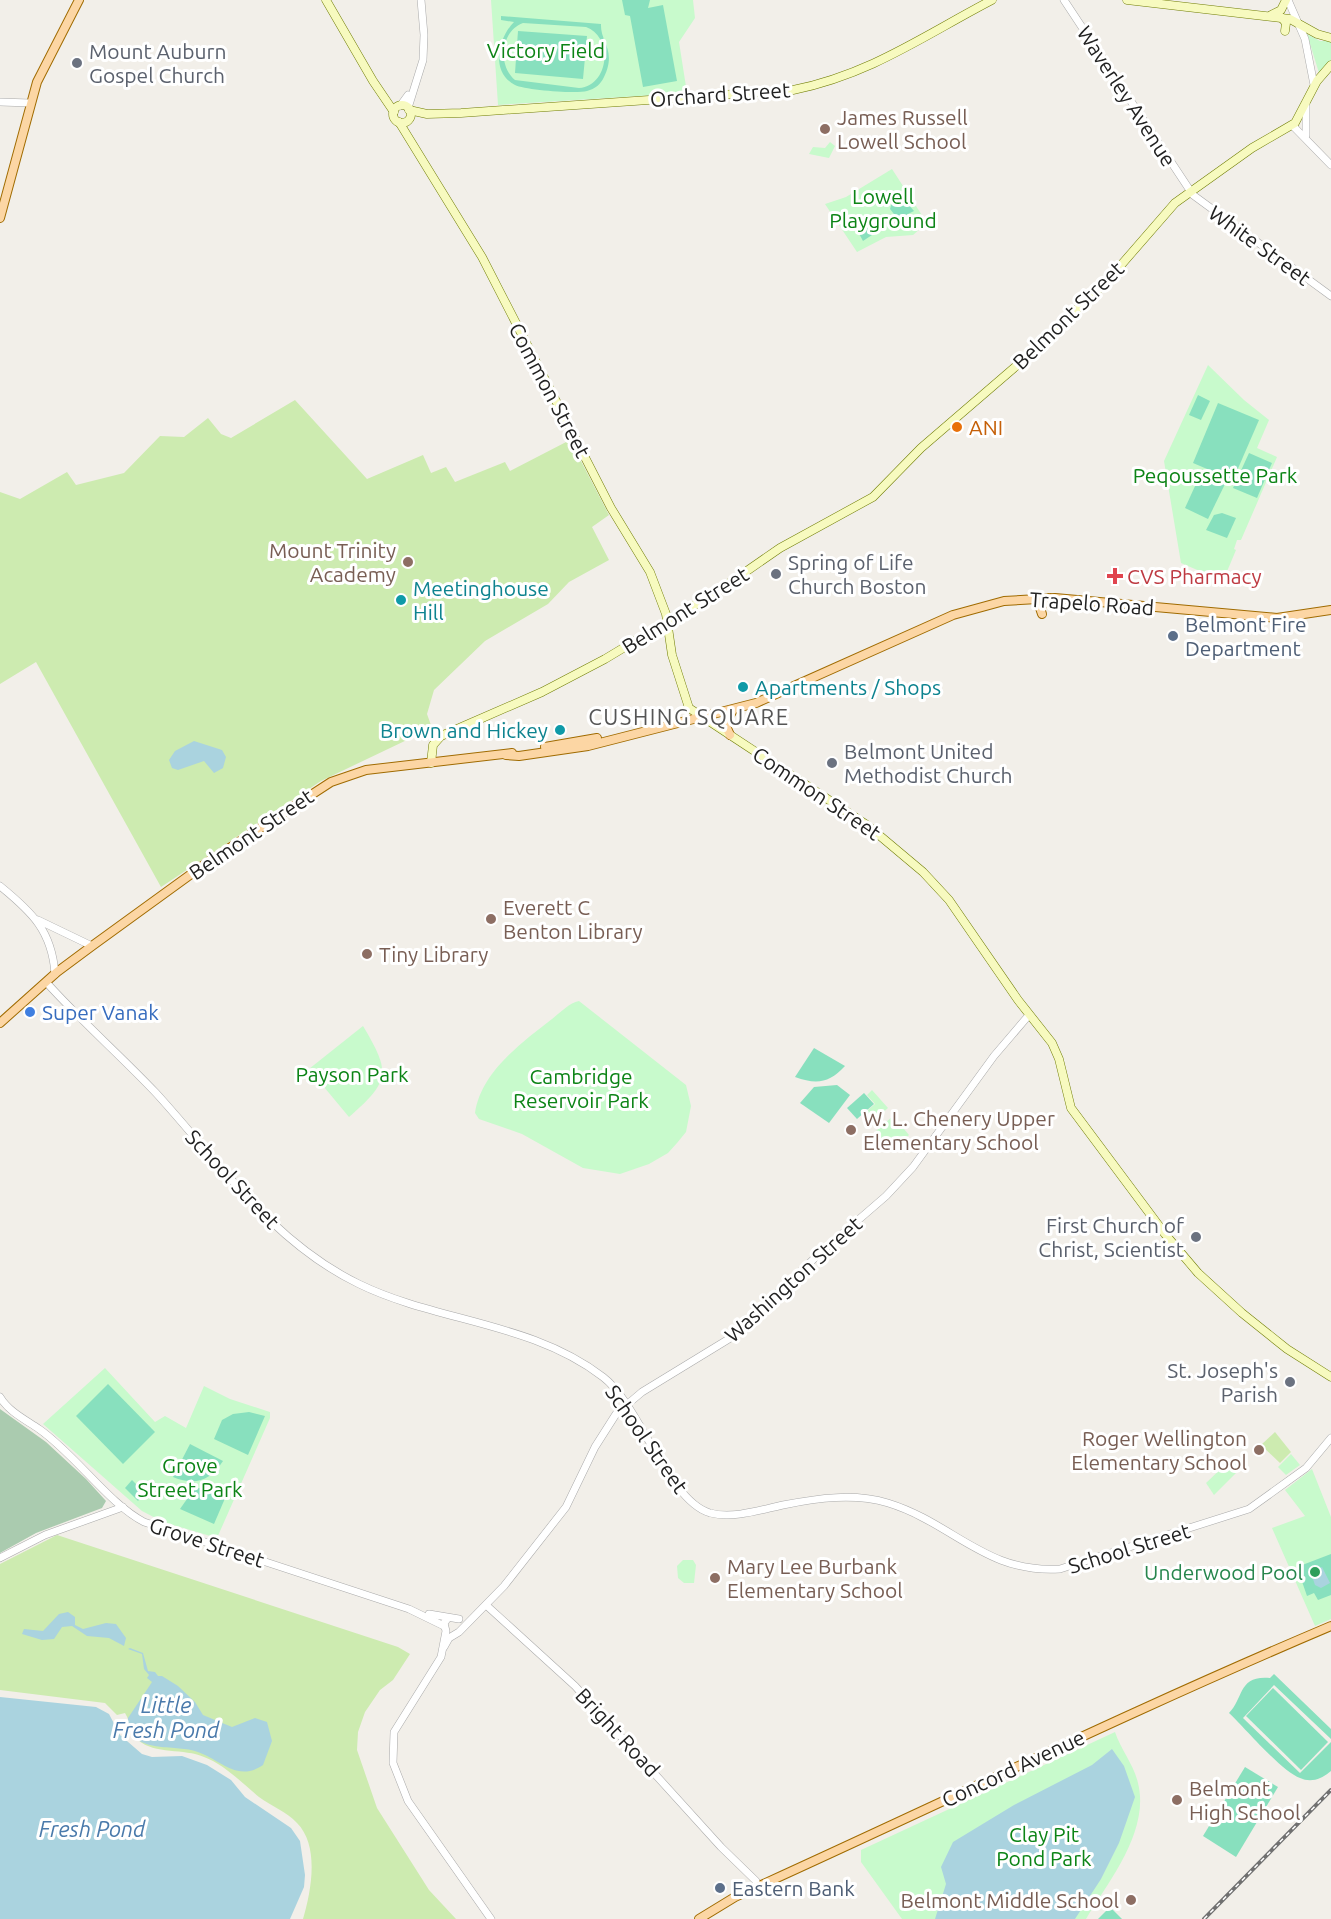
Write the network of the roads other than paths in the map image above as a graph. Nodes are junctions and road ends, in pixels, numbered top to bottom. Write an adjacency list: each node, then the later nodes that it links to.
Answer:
1 (80, 0): 16 (main road)
2 (326, 0): 18 (main road)
3 (421, 0): 18 (street)
4 (992, 0): 19 (main road, Orchard Street)
5 (1064, 0): 27 (street, Waverley Avenue)
6 (1127, 0): 8 (main road)
7 (1287, 0): 8 (main road); 10 (street)
8 (1269, 16): 9 (main road)
9 (1281, 17): 10 (main road); 11 (main road)
10 (1298, 22): 12 (main road); 14 (street)
11 (1285, 31)
12 (1331, 38)
13 (1331, 65): 14 (main road)
14 (1314, 85): 17 (main road)
15 (0, 102): 16 (street)
16 (30, 103): 28 (main road)
17 (1306, 104): 22 (main road); 24 (street)
18 (402, 108): 19 (main road, Orchard Street); 20 (main road); 21 (main road, Common Street)
19 (427, 114): 20 (main road, Orchard Street)
20 (408, 120): 21 (main road, Orchard Street); 25 (main road)
21 (399, 122): 25 (main road, Common Street)
22 (1294, 123): 23 (main road, Belmont Street); 24 (street)
23 (1278, 133): 24 (street); 27 (main road, Belmont Street)
24 (1304, 136): 26 (street)
25 (407, 138): 33 (main road, Common Street)
26 (1331, 165)
27 (1190, 192): 29 (street, White Street); 33 (main road, Belmont Street)
28 (0, 218)
29 (1331, 296)
30 (1049, 598): 31 (main road, Trapelo Road); 32 (main road); 34 (main road, Trapelo Road)
31 (1331, 610)
32 (1042, 614)
33 (667, 623): 35 (main road, Common Street); 37 (main road, Belmont Street)
34 (734, 709): 35 (main road, Trapelo Road); 36 (main road)
35 (701, 717): 36 (main road, Common Street); 37 (main road, Trapelo Road)
36 (730, 735): 43 (main road, Common Street)
37 (431, 763): 40 (main road, Belmont Street)
38 (0, 886): 39 (street)
39 (36, 918): 40 (street); 41 (street)
40 (92, 946): 41 (main road, Belmont Street)
41 (55, 974): 42 (main road, Belmont Street)
42 (46, 982): 44 (main road, Belmont Street); 47 (street, School Street)
43 (1029, 1015): 45 (main road, Common Street); 47 (street, Washington Street)
44 (0, 1023)
45 (1331, 1377)
46 (0, 1397): 49 (street, Grove Street)
47 (626, 1404): 48 (street, School Street); 51 (street, Washington Street)
48 (1331, 1438)
49 (123, 1506): 50 (street); 52 (street, Grove Street)
50 (0, 1558)
51 (483, 1608): 54 (street, Washington Street); 56 (street, Washington Street); 62 (street, Bright Road)
52 (418, 1612): 53 (street, Grove Street); 57 (street, Grove Street)
53 (448, 1618): 54 (street, Grove Street); 57 (street)
54 (459, 1619): 56 (street)
55 (1331, 1626): 61 (main road, Concord Avenue)
56 (461, 1627): 59 (street, Washington Street)
57 (445, 1628): 59 (street, Grove Street); 60 (street)
58 (1331, 1632): 61 (main road, Concord Avenue)
59 (453, 1634): 60 (street, Washington Street)
60 (444, 1647): 64 (street)
61 (1023, 1766): 62 (main road, Concord Avenue)
62 (759, 1890): 63 (main road, Concord Avenue)
63 (736, 1900): 65 (main road, Concord Avenue); 66 (main road, Concord Avenue)
64 (491, 1919)
65 (699, 1919)
66 (708, 1919)

